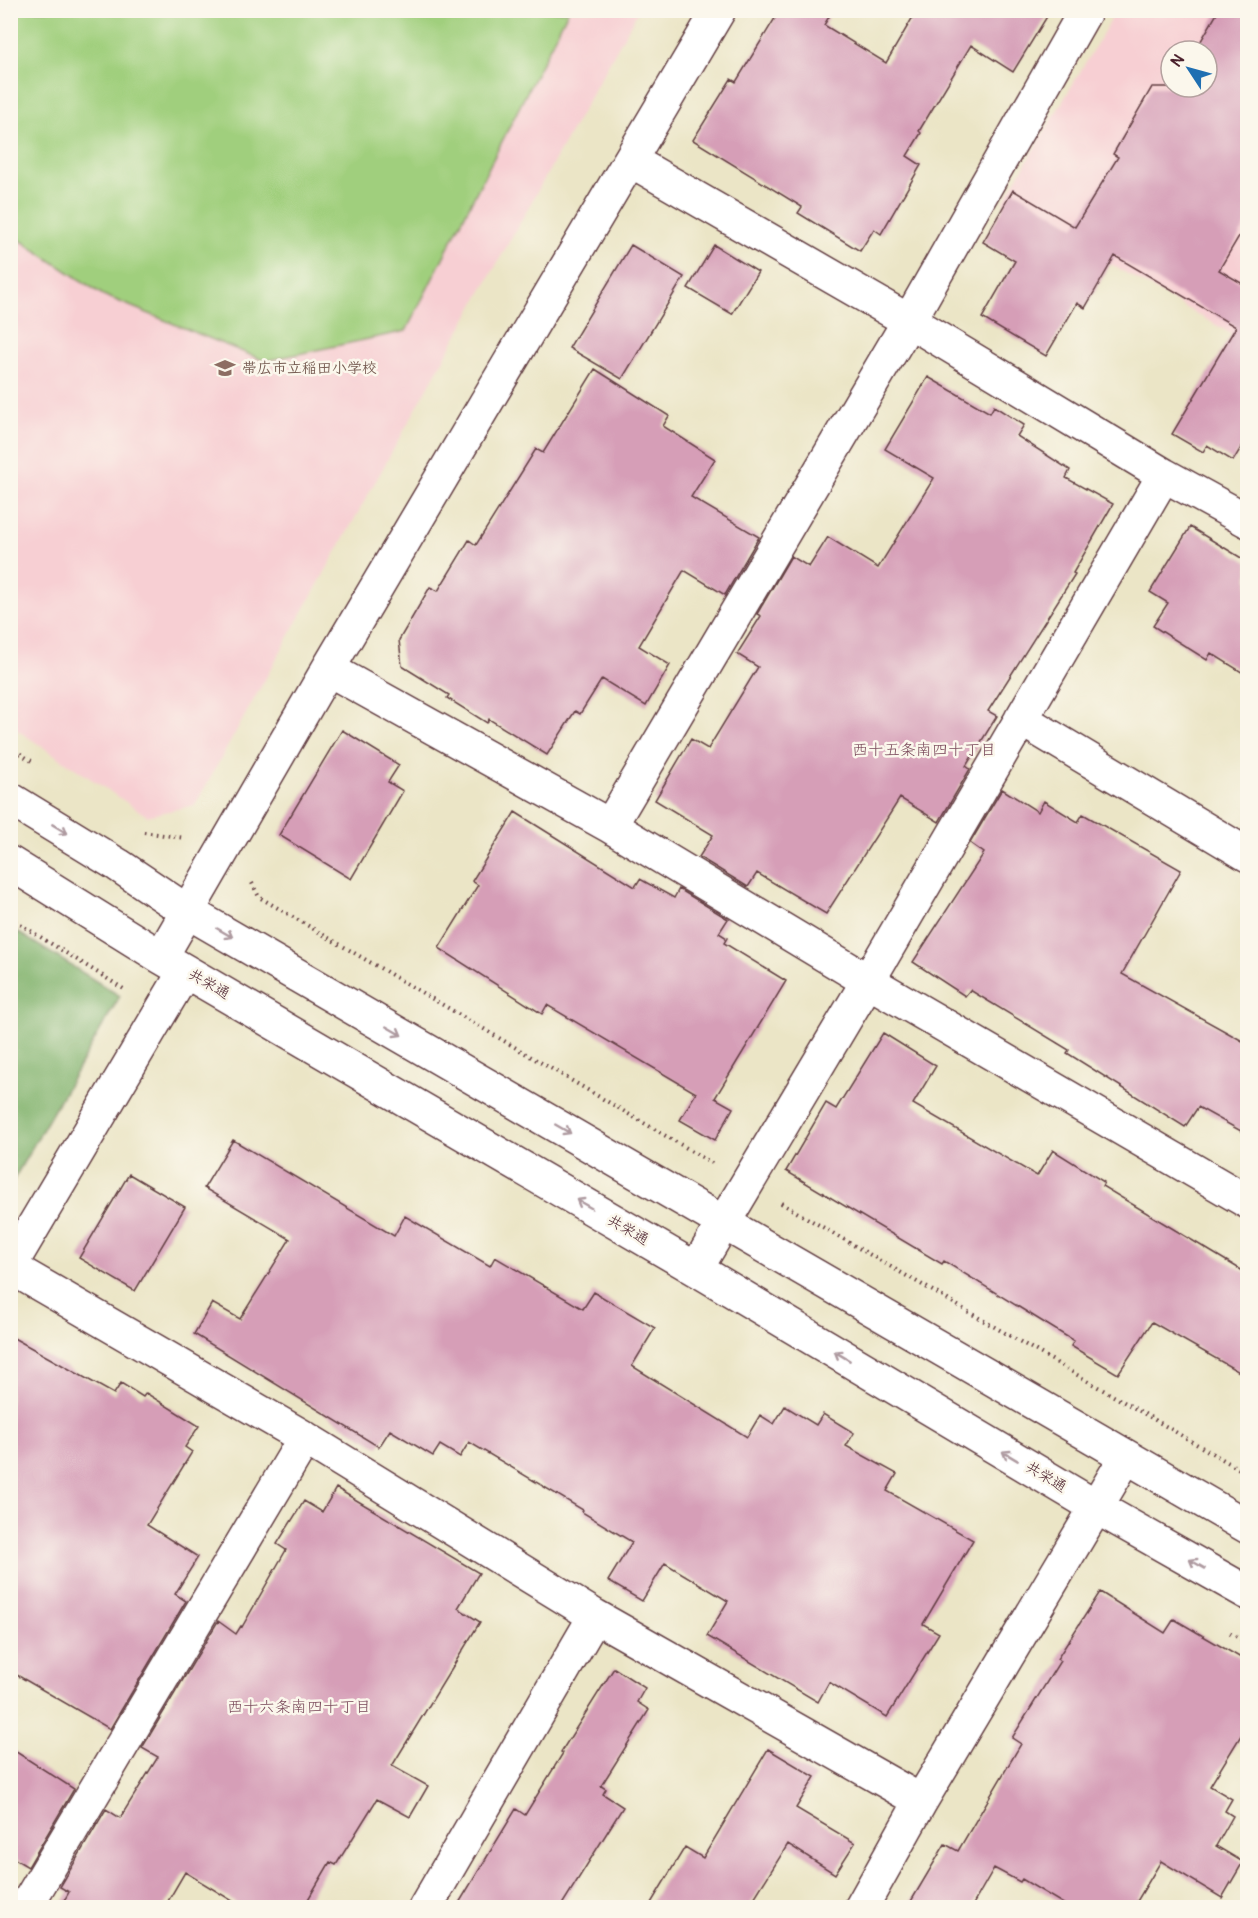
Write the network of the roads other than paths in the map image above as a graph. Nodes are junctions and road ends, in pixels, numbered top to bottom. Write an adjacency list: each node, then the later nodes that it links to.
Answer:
1 (718, 10): 3 (street)
2 (1086, 10): 4 (street)
3 (630, 160): 4 (street); 7 (street)
4 (909, 321): 5 (street); 10 (street)
5 (1164, 475): 6 (street); 8 (street)
6 (1248, 521)
7 (328, 669): 10 (street); 13 (street)
8 (1021, 719): 11 (street); 15 (street)
9 (10, 799): 13 (street, one-way to 13)
10 (610, 826): 15 (street)
11 (1248, 855)
12 (10, 863): 14 (street, 共栄通)
13 (188, 912): 14 (street); 17 (street, one-way to 17)
14 (173, 964): 18 (street); 19 (street, 共栄通, one-way to 14)
15 (868, 981): 16 (street); 17 (street)
16 (1248, 1202)
17 (723, 1222): 19 (street); 21 (street)
18 (10, 1267): 20 (street)
19 (696, 1269): 22 (street, 共栄通, one-way to 19)
20 (305, 1438): 25 (street); 27 (street)
21 (1126, 1457): 22 (street); 23 (street)
22 (1096, 1507): 24 (street, 共栄通, one-way to 22); 26 (street)
23 (1248, 1527)
24 (1246, 1588)
25 (595, 1616): 26 (street); 28 (street)
26 (921, 1801): 29 (street)
27 (25, 1908)
28 (425, 1908)
29 (861, 1908)

